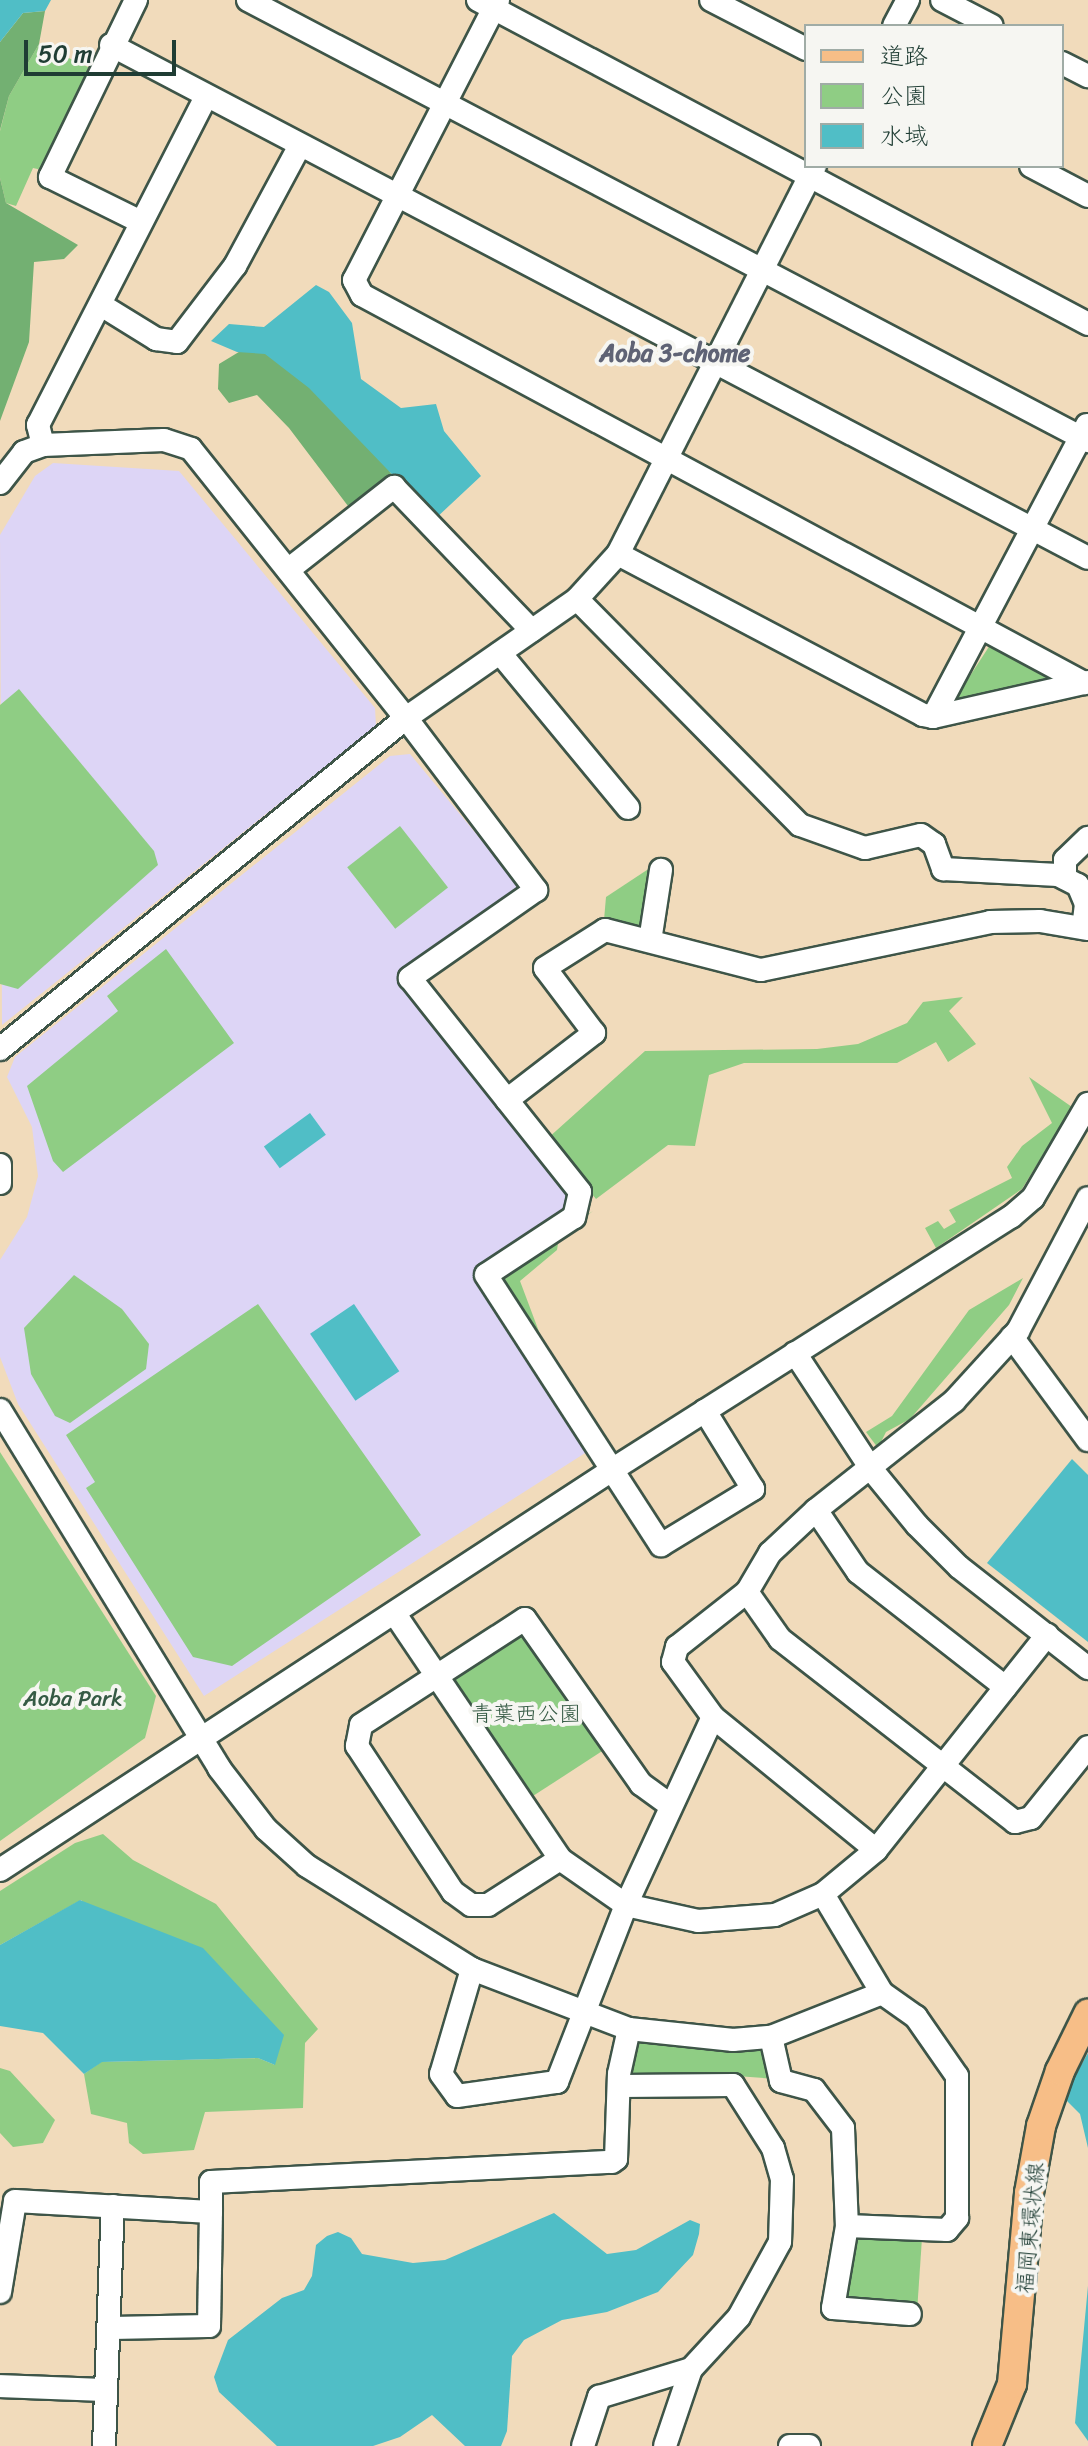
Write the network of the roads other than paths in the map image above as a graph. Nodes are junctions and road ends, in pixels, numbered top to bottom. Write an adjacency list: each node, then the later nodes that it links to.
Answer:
1 (136, 0): 9 (street)
2 (248, 0): 14 (street)
3 (711, 0): 10 (street)
4 (908, 0): 7 (street)
5 (942, 0): 8 (street)
6 (490, 3): 14 (street); 16 (street)
7 (895, 24)
8 (988, 24)
9 (111, 45): 13 (street); 21 (street)
10 (804, 48)
11 (1064, 64): 12 (street)
12 (1088, 76)
13 (206, 97): 15 (street); 21 (street)
14 (443, 102): 20 (street); 22 (street)
15 (299, 147): 20 (street); 23 (street)
16 (804, 167)
17 (1035, 168): 19 (street)
18 (812, 171): 22 (street); 24 (street)
19 (1088, 196)
20 (394, 198): 25 (street); 28 (street)
21 (139, 221): 23 (street)
22 (761, 270): 25 (street); 26 (street)
23 (101, 305): 27 (street)
24 (1088, 324)
25 (714, 362): 28 (street); 30 (street)
26 (1086, 434): 30 (street)
27 (43, 445): 29 (street); 33 (street)
28 (664, 460): 31 (street); 35 (street)
29 (0, 483)
30 (1032, 529): 32 (street); 35 (street)
31 (618, 554): 34 (street); 39 (street)
32 (1088, 558)
33 (288, 570): 36 (street); 40 (street)
34 (577, 599): 36 (street); 44 (street)
35 (979, 626): 38 (street); 39 (street)
36 (532, 631): 37 (street)
37 (500, 653): 40 (street); 41 (street)
38 (1086, 683): 39 (street)
39 (933, 717)
40 (406, 718): 47 (street); 48 (street)
41 (628, 808)
42 (1088, 838): 44 (street)
43 (661, 870): 46 (street)
44 (1065, 878): 45 (street)
45 (1086, 929): 46 (street)
46 (650, 941): 48 (street)
47 (0, 1049)
48 (507, 1100): 58 (street)
49 (1088, 1104): 54 (street)
50 (0, 1165): 51 (street)
51 (0, 1183)
52 (1088, 1198): 53 (street)
53 (1012, 1337): 57 (street); 59 (street)
54 (795, 1353): 56 (street); 59 (street)
55 (0, 1410): 68 (street)
56 (705, 1411): 58 (street); 58 (street)
57 (1088, 1440)
58 (615, 1468): 62 (street)
59 (872, 1470): 60 (street); 63 (street)
60 (816, 1510): 61 (street); 66 (street)
61 (747, 1592): 67 (street); 70 (street)
62 (395, 1614): 65 (street); 68 (street)
63 (1047, 1635): 64 (street); 66 (street)
64 (1088, 1668)
65 (437, 1676): 71 (street); 73 (street); 73 (street)
66 (1005, 1687): 70 (street)
67 (713, 1717): 71 (street); 72 (street)
68 (200, 1737): 74 (street); 77 (street)
69 (1088, 1747): 70 (street)
70 (941, 1766): 72 (street)
71 (671, 1806): 76 (street)
72 (876, 1850): 75 (street)
73 (560, 1859): 76 (street)
74 (0, 1870)
75 (823, 1894): 76 (street); 78 (street)
76 (626, 1905): 79 (street)
77 (472, 1969): 79 (street); 79 (street)
78 (882, 1993): 82 (street); 86 (street)
79 (586, 2011): 81 (street)
80 (1088, 2014): 98 (main road, 福岡東環状線)
81 (629, 2029): 82 (street); 83 (street)
82 (771, 2037): 86 (street)
83 (621, 2086): 85 (street); 90 (street)
84 (113, 2206): 85 (street); 87 (street); 89 (street)
85 (211, 2212): 89 (street)
86 (847, 2226): 88 (street)
87 (1, 2288)
88 (910, 2314)
89 (111, 2328): 92 (street)
90 (691, 2369): 94 (street); 95 (street)
91 (0, 2386): 92 (street)
92 (106, 2390): 93 (street)
93 (104, 2446)
94 (583, 2446)
95 (665, 2446)
96 (790, 2446): 97 (street)
97 (809, 2446)
98 (987, 2446)

